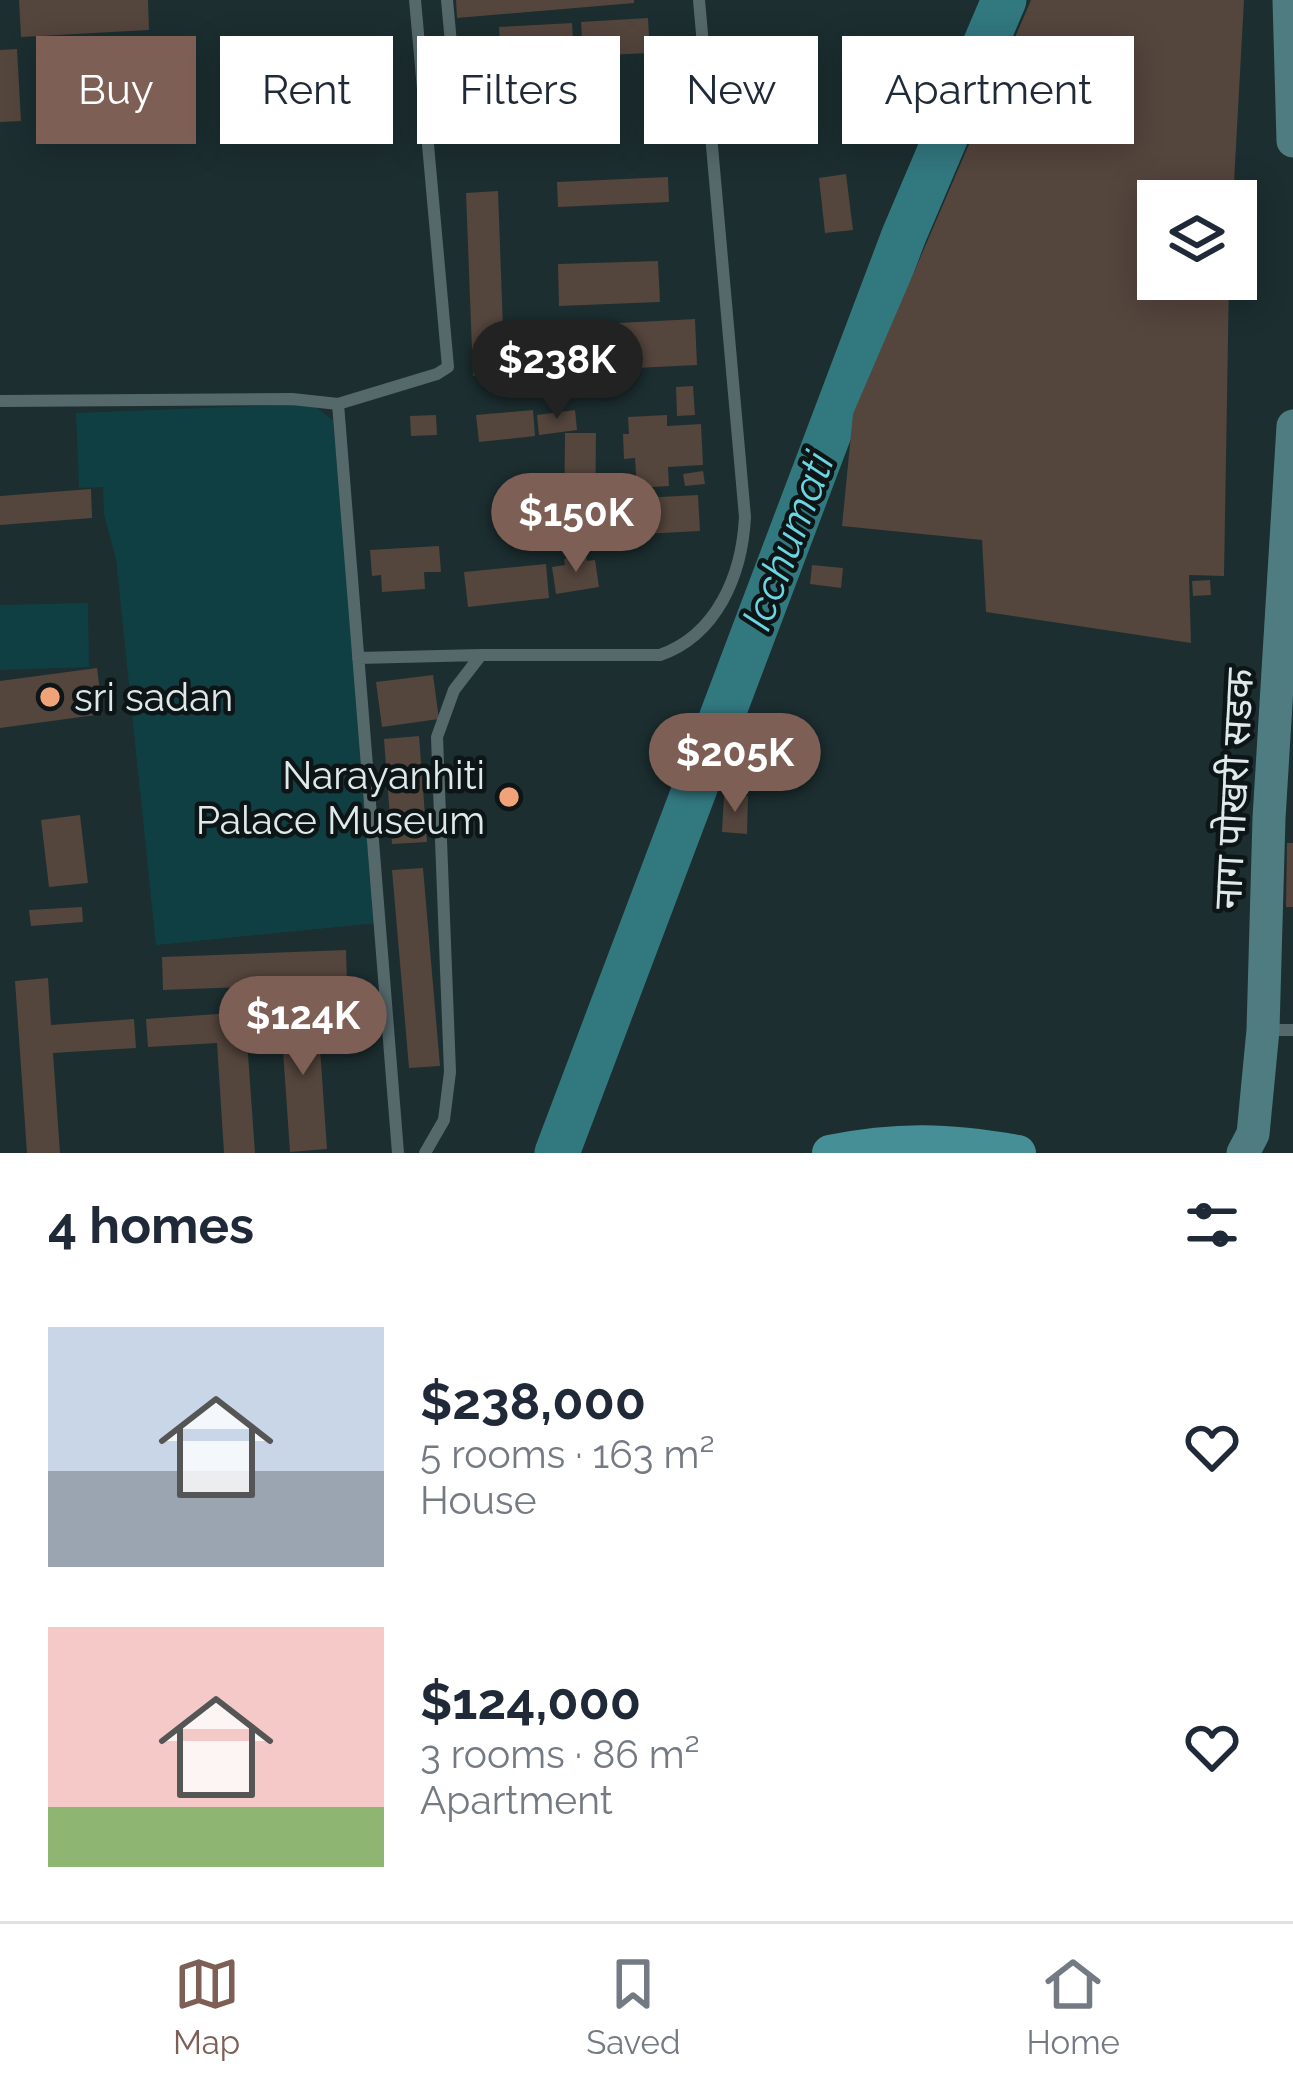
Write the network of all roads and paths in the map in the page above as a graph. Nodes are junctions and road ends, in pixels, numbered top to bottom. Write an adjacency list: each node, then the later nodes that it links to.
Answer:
1 (415, 0): 5 (lane)
2 (447, 0): 6 (lane)
3 (699, 0): 12 (lane)
4 (1289, 0): 7 (main road)
5 (418, 36)
6 (450, 36)
7 (1293, 141)
8 (428, 144): 10 (lane)
9 (0, 401): 10 (lane)
10 (338, 404): 13 (lane)
11 (1293, 426): 14 (main road, नाग पोखरी सडक)
12 (481, 655): 13 (lane); 16 (lane)
13 (358, 658): 15 (lane)
14 (1278, 1030): 19 (main road, नाग पोखरी सडक)
15 (398, 1153)
16 (425, 1153)
17 (830, 1153): 18 (main road)
18 (1018, 1153)
19 (1243, 1153)

